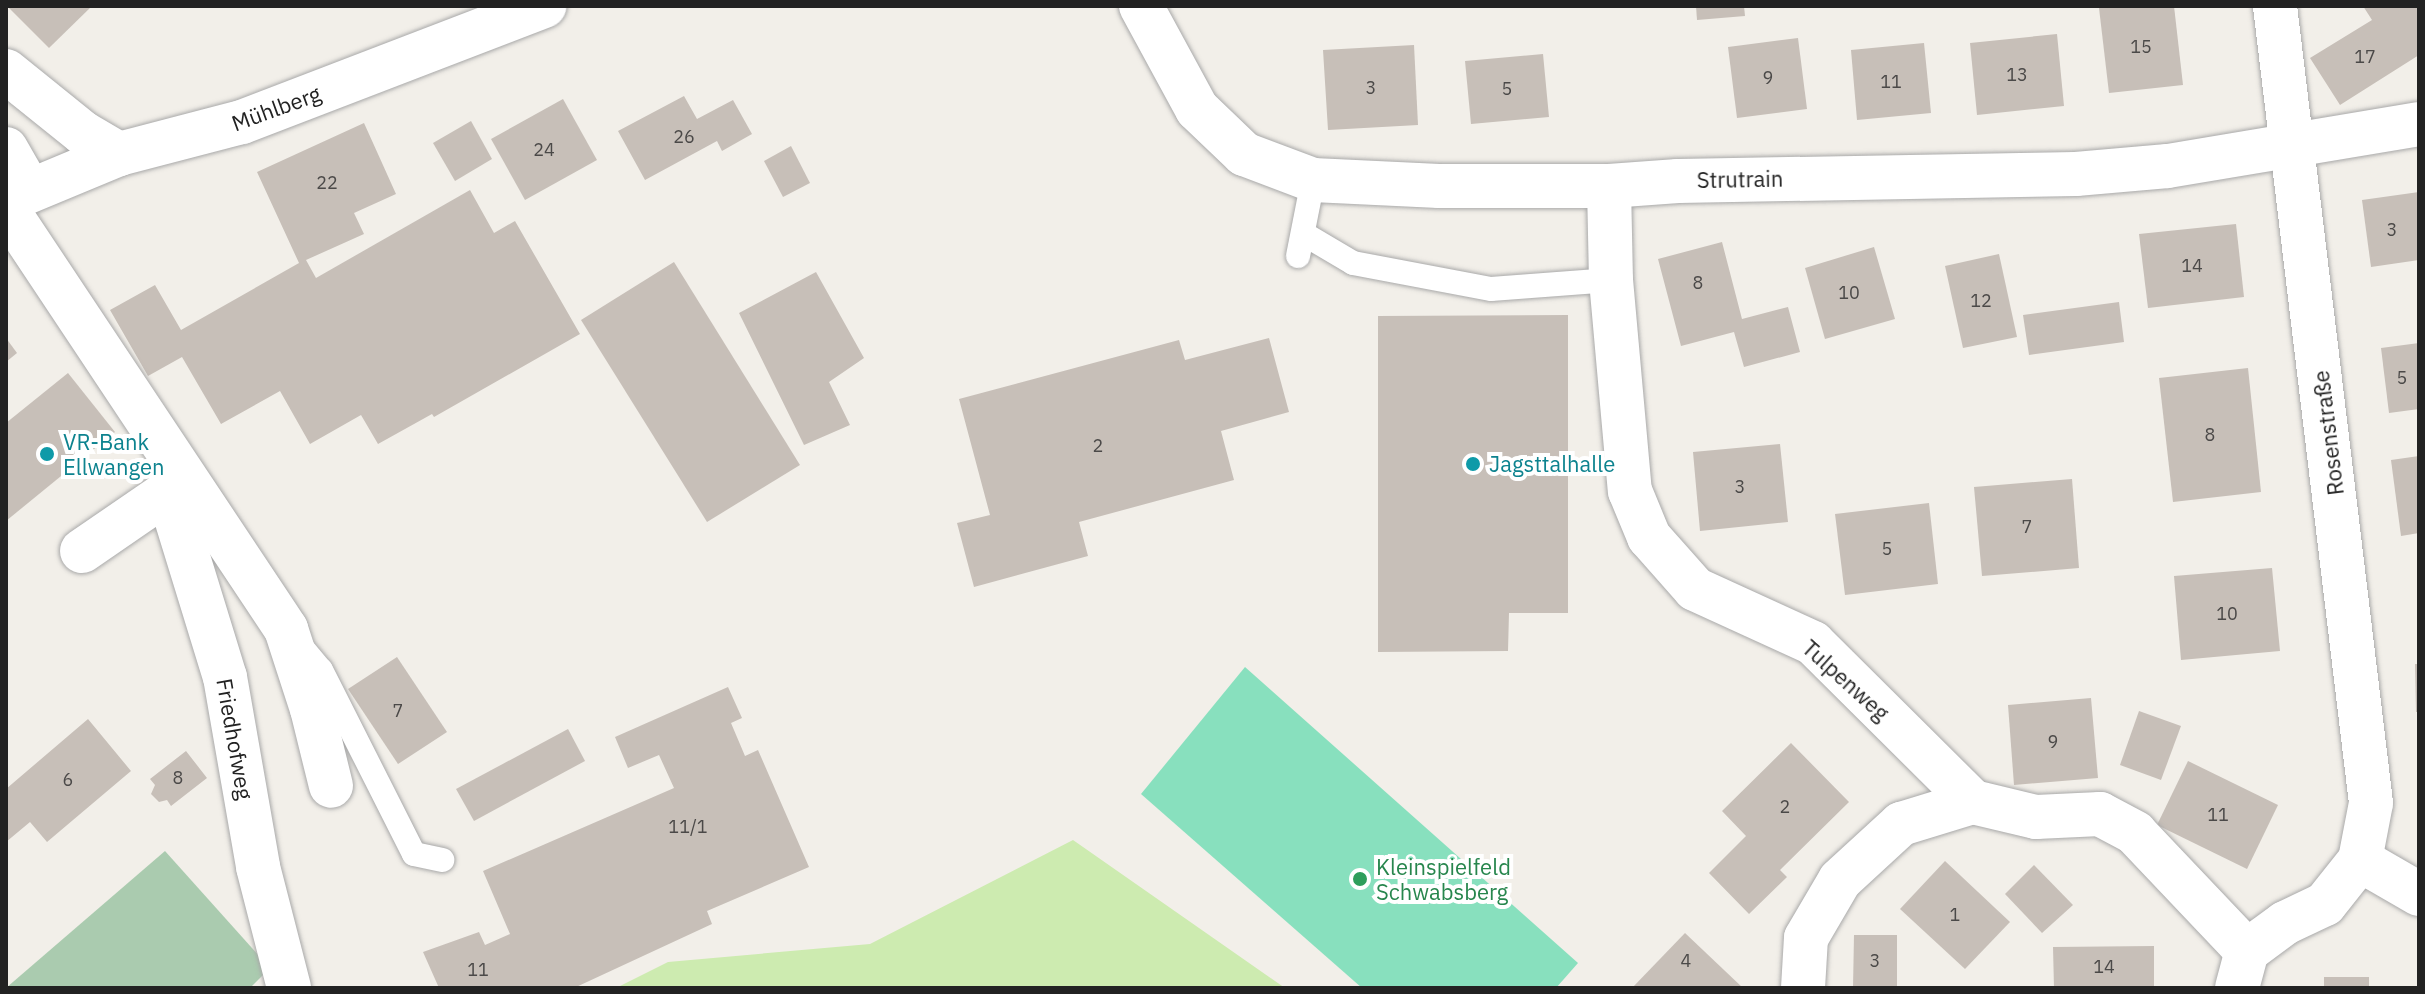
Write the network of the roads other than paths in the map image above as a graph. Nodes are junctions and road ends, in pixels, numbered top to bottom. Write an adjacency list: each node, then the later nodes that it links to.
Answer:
1 (544, 6): 8 (street, Mühlberg)
2 (1141, 6): 9 (street, Strutrain)
3 (2275, 6): 6 (street, Rosenstraße)
4 (6, 71): 8 (street)
5 (2419, 124): 6 (street, Strutrain)
6 (2294, 145): 10 (street, Strutrain); 19 (street, Rosenstraße)
7 (6, 149): 11 (street, Friedhofweg)
8 (119, 154): 11 (street, Mühlberg)
9 (1313, 180): 10 (street, Strutrain); 12 (lane)
10 (1609, 186): 12 (street, Tulpenweg)
11 (14, 199): 13 (street, Friedhofweg)
12 (1611, 280): 17 (street, Tulpenweg)
13 (174, 480): 14 (street); 15 (street, Friedhofweg); 22 (street, Friedhofweg)
14 (82, 551)
15 (286, 629): 16 (street, Friedhofweg); 18 (lane)
16 (331, 786)
17 (1973, 802): 21 (street); 23 (street)
18 (442, 860)
19 (2360, 860): 20 (street); 21 (street, Rosenstraße)
20 (2419, 894)
21 (2242, 970)
22 (289, 988)
23 (1803, 988)

